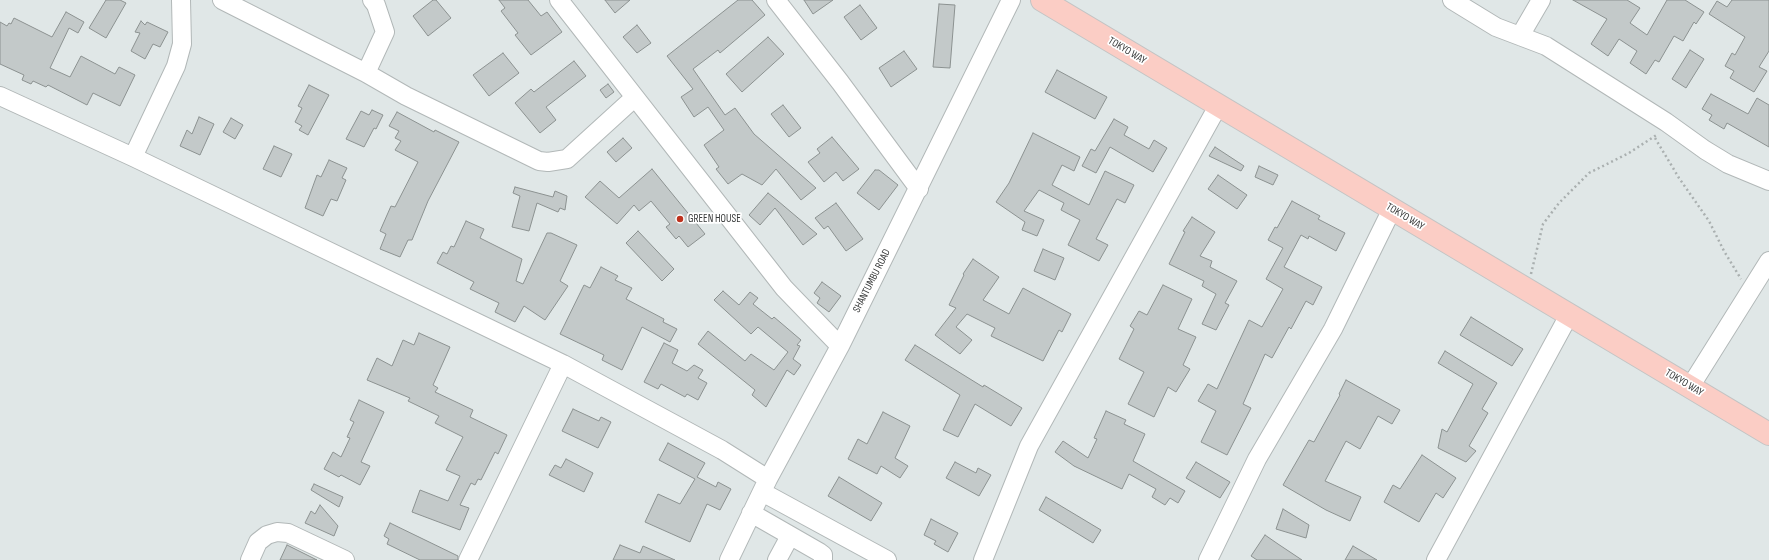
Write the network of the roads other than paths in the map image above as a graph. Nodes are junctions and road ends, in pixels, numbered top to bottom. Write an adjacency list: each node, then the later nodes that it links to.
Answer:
1 (181, 0): 15 (street)
2 (222, 0): 11 (street)
3 (372, 0): 11 (street)
4 (559, 0): 13 (street)
5 (776, 0): 17 (street)
6 (1011, 0): 17 (street, SHANTUMBU ROAD)
7 (1042, 0): 14 (main road, TOKYO WAY)
8 (1452, 0): 10 (street)
9 (1541, 0): 10 (street)
10 (1520, 36): 16 (street)
11 (366, 73): 13 (street)
12 (0, 96): 15 (street)
13 (634, 98): 21 (street)
14 (1218, 106): 18 (main road, TOKYO WAY); 35 (street)
15 (133, 157): 22 (street)
16 (1769, 181)
17 (918, 189): 21 (street, SHANTUMBU ROAD)
18 (1392, 209): 20 (main road, TOKYO WAY); 36 (street)
19 (1769, 261): 23 (street)
20 (1569, 315): 23 (main road, TOKYO WAY); 37 (street)
21 (840, 346): 25 (street, SHANTUMBU ROAD)
22 (563, 364): 25 (street); 30 (street)
23 (1690, 387): 24 (main road, TOKYO WAY)
24 (1769, 434)
25 (765, 485): 26 (street, SHANTUMBU ROAD); 34 (street)
26 (751, 513): 27 (street); 31 (street, SHANTUMBU ROAD)
27 (790, 536): 32 (street); 33 (street)
28 (250, 560): 29 (street)
29 (345, 560)
30 (468, 560)
31 (729, 560)
32 (777, 560)
33 (823, 560)
34 (887, 560)
35 (983, 560)
36 (1208, 560)
37 (1436, 560)

